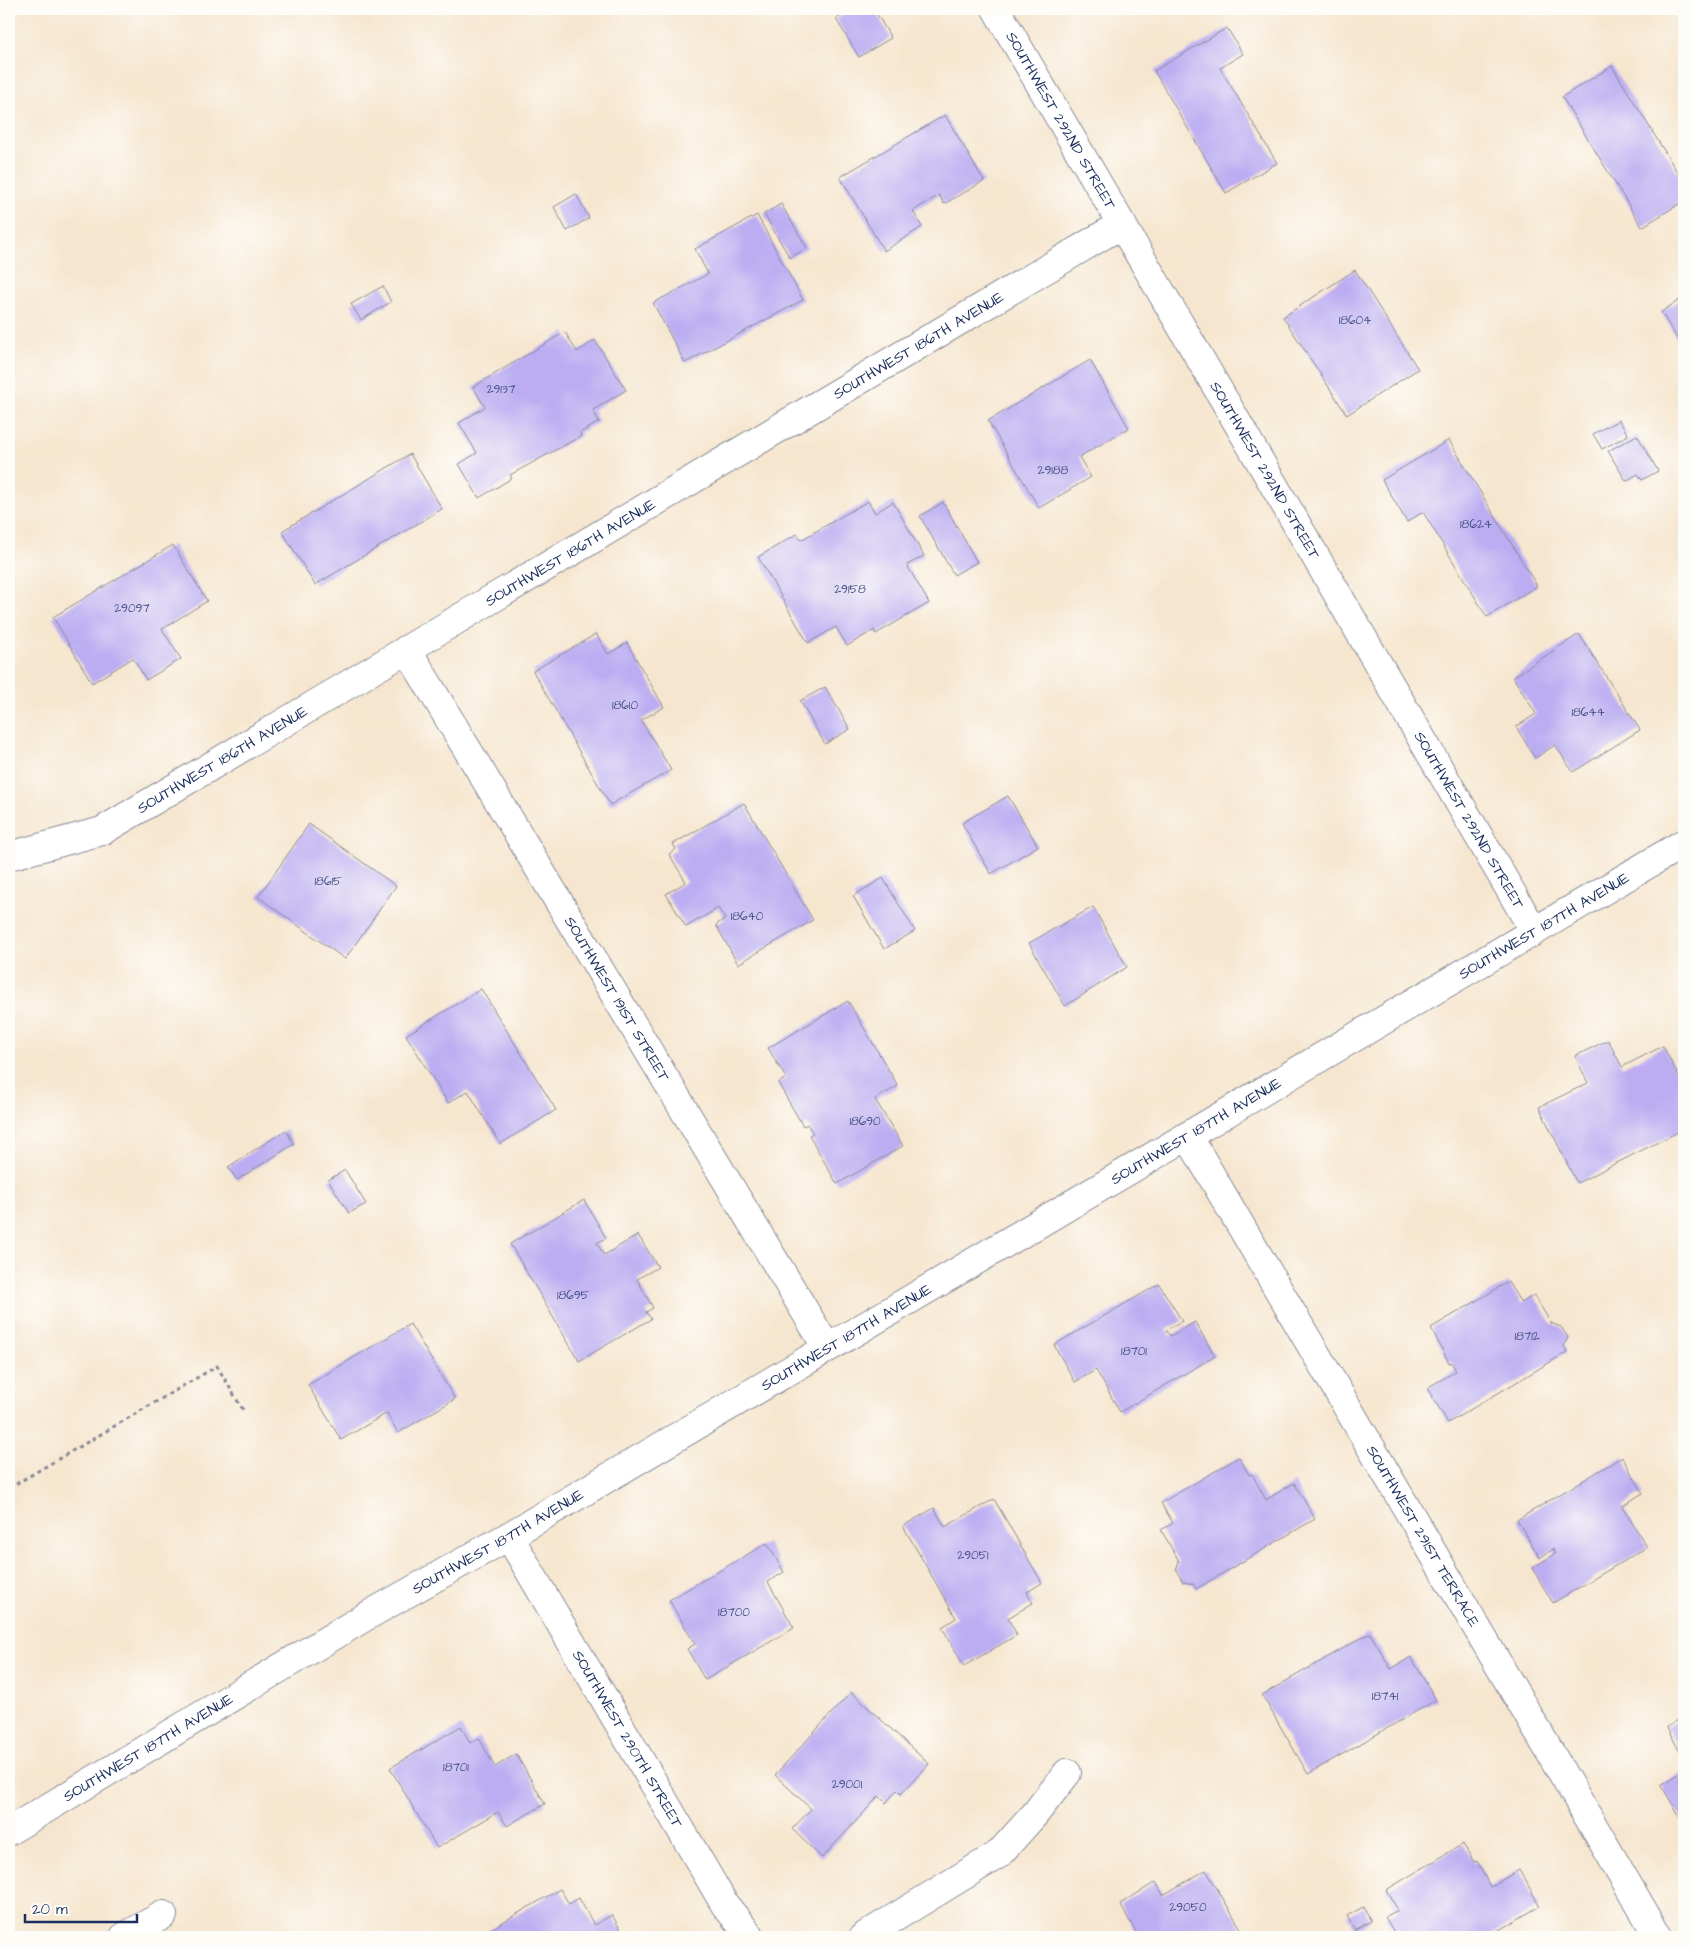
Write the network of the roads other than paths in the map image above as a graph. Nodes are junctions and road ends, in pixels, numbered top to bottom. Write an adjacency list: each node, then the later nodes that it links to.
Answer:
1 (996, 9): 2 (street, SOUTHWEST 292ND STREET)
2 (1122, 224): 3 (street, SOUTHWEST 186TH AVENUE); 6 (street, SOUTHWEST 292ND STREET)
3 (407, 649): 5 (street, SOUTHWEST 186TH AVENUE); 8 (street, SOUTHWEST 191ST STREET)
4 (1684, 843): 6 (street, SOUTHWEST 187TH AVENUE)
5 (9, 856)
6 (1534, 931): 7 (street, SOUTHWEST 187TH AVENUE)
7 (1188, 1136): 8 (street, SOUTHWEST 187TH AVENUE); 13 (street, SOUTHWEST 291ST TERRACE)
8 (827, 1348): 9 (street, SOUTHWEST 187TH AVENUE)
9 (509, 1536): 11 (street, SOUTHWEST 187TH AVENUE); 15 (street, SOUTHWEST 290TH STREET)
10 (1067, 1773): 16 (street)
11 (9, 1831)
12 (163, 1915): 14 (street)
13 (1658, 1936)
14 (124, 1937)
15 (751, 1937)
16 (863, 1937)

